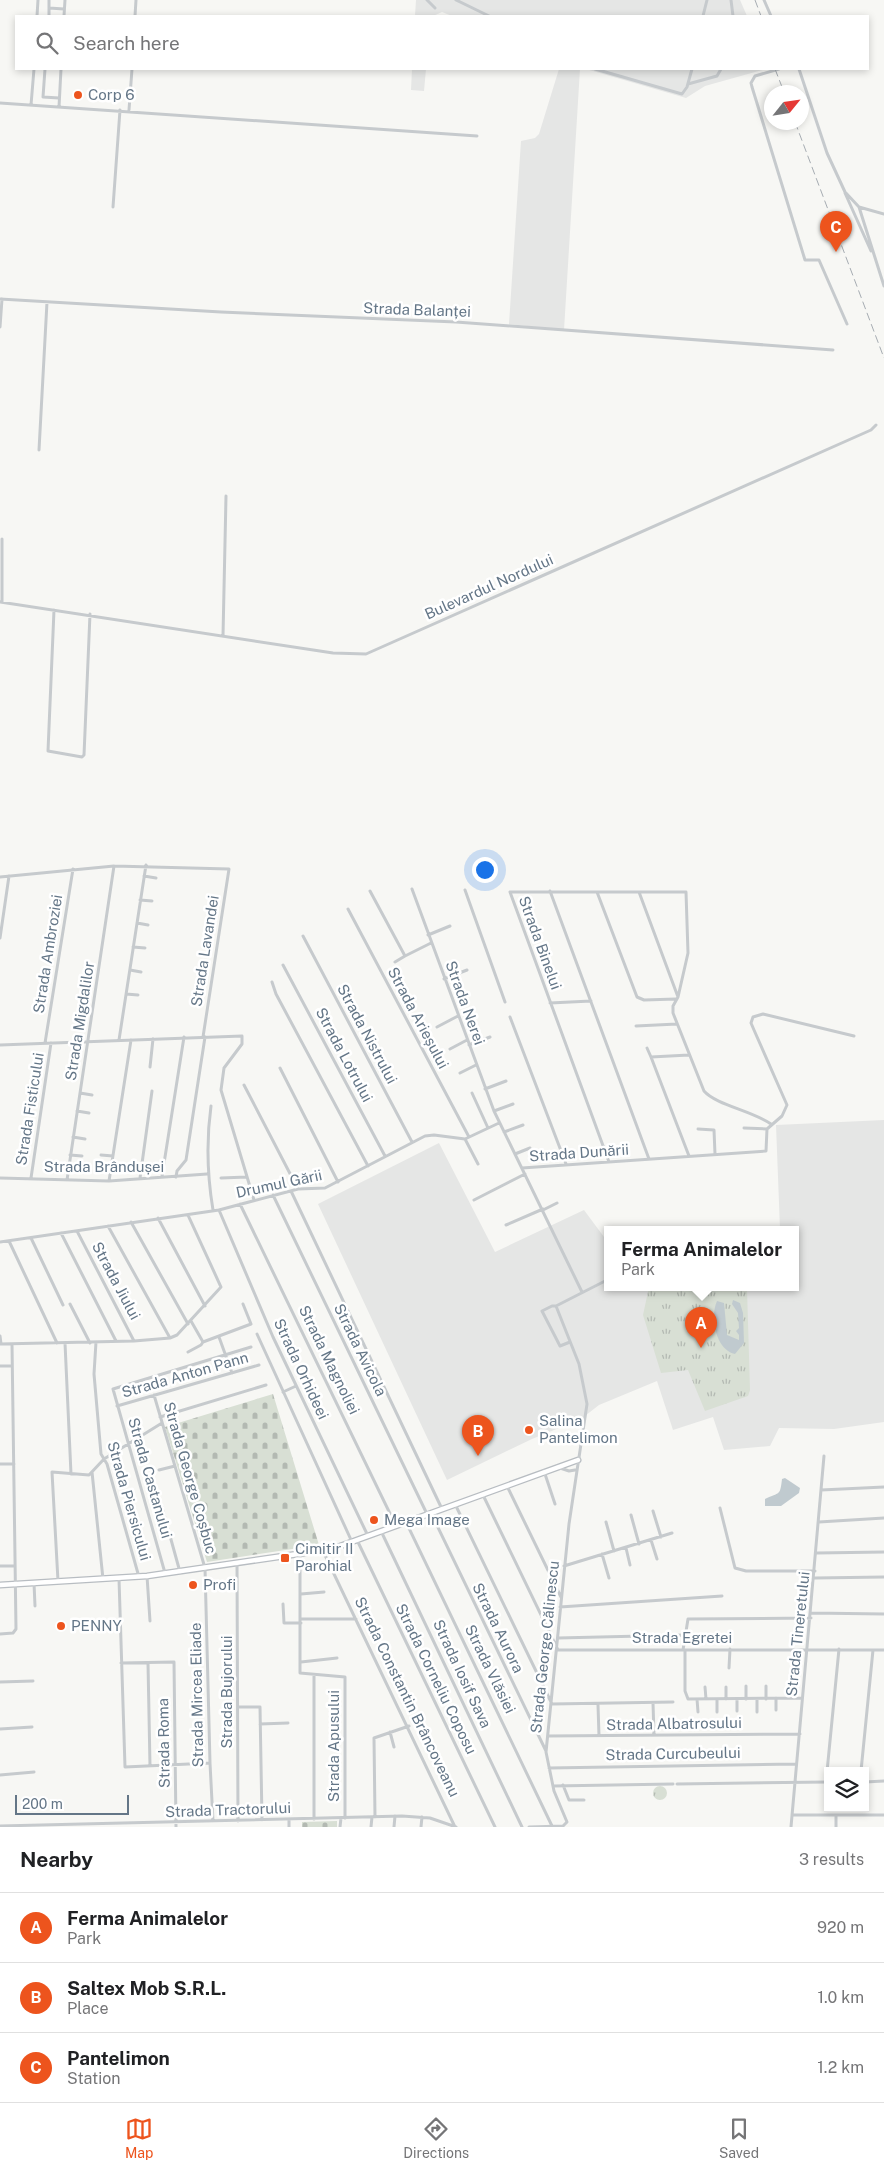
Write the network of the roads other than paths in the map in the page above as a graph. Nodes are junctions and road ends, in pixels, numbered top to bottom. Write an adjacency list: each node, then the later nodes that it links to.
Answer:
1 (38, 0): 13 (street)
2 (50, 0): 10 (street)
3 (65, 0): 12 (street)
4 (136, 0): 16 (street)
5 (427, 0): 11 (street)
6 (707, 0): 18 (street)
7 (731, 0): 19 (street)
8 (764, 0): 20 (street)
9 (456, 1): 17 (street)
10 (49, 8): 12 (street); 14 (street)
11 (435, 8)
12 (64, 9): 15 (street)
13 (37, 15)
14 (49, 15)
15 (64, 15)
16 (135, 15)
17 (487, 15)
18 (703, 15)
19 (733, 15)
20 (771, 15)
21 (34, 70): 33 (street)
22 (45, 70): 31 (street)
23 (61, 70): 31 (street)
24 (132, 70): 36 (street)
25 (598, 70): 30 (street)
26 (692, 70): 30 (street)
27 (720, 70): 30 (street)
28 (776, 70): 48 (street)
29 (799, 70): 38 (street)
30 (688, 84)
31 (60, 98): 34 (street)
32 (0, 103): 33 (street)
33 (31, 105): 34 (street)
34 (59, 107): 35 (street)
35 (120, 110): 36 (street); 39 (street)
36 (129, 110): 37 (street)
37 (477, 136)
38 (845, 192): 40 (street); 42 (street)
39 (112, 207)
40 (860, 207): 41 (street); 42 (street)
41 (884, 214)
42 (874, 254): 44 (street)
43 (884, 269): 44 (street)
44 (879, 272): 45 (street)
45 (884, 286)
46 (1, 299): 47 (street, Strada Balanței); 49 (street)
47 (47, 302): 50 (street, Strada Balanței); 52 (street)
48 (847, 324)
49 (0, 327)
50 (833, 350)
51 (876, 425): 58 (street, Bulevardul Nordului)
52 (39, 450)
53 (226, 496): 58 (street)
54 (2, 539): 55 (street)
55 (1, 602): 56 (street, Bulevardul Nordului)
56 (54, 610): 57 (street, Bulevardul Nordului); 57 (street)
57 (90, 614): 58 (street, Bulevardul Nordului)
58 (223, 636)
59 (146, 865): 60 (street); 63 (street); 105 (street, Strada Lavandei)
60 (114, 866): 61 (street); 111 (street, Strada Migdalilor)
61 (73, 869): 62 (street); 112 (street, Strada Ambroziei)
62 (9, 876): 64 (street); 80 (street)
63 (144, 876): 65 (street); 72 (street)
64 (0, 877)
65 (156, 878)
66 (412, 889): 78 (street, Strada Nerei)
67 (465, 890): 96 (street)
68 (370, 891): 84 (street)
69 (550, 891): 70 (street); 95 (street, Strada Binelui); 97 (street, Strada Binelui)
70 (597, 892): 71 (street); 94 (street)
71 (639, 892): 94 (street); 94 (street)
72 (140, 900): 73 (street); 75 (street)
73 (152, 901)
74 (348, 909): 145 (street, Strada Arieșului)
75 (137, 923): 76 (street); 82 (street)
76 (148, 925)
77 (450, 926): 78 (street)
78 (428, 934): 81 (street, Strada Nerei)
79 (303, 936): 147 (street, Strada Nistrului)
80 (0, 938)
81 (431, 943): 84 (street); 90 (street, Strada Nerei)
82 (133, 947): 83 (street); 87 (street)
83 (145, 948)
84 (405, 956): 85 (street)
85 (395, 962)
86 (283, 965): 155 (street, Strada Lotrului)
87 (130, 970): 89 (street); 92 (street)
88 (467, 970): 90 (street)
89 (141, 972)
90 (444, 979): 98 (street, Strada Nerei)
91 (272, 982): 161 (street)
92 (126, 994): 93 (street); 108 (street)
93 (138, 996)
94 (677, 998): 100 (street)
95 (590, 1001): 97 (street); 157 (street, Strada Binelui)
96 (505, 1002)
97 (550, 1002): 158 (street, Strada Binelui)
98 (458, 1016): 102 (street); 110 (street, Strada Nerei)
99 (510, 1017): 160 (street)
100 (677, 1024): 101 (street); 118 (street)
101 (636, 1026)
102 (436, 1027)
103 (854, 1036): 137 (street)
104 (184, 1037): 105 (street); 107 (street); 165 (street)
105 (204, 1037): 169 (street, Strada Lavandei); 171 (street)
106 (490, 1037): 115 (street)
107 (153, 1039): 109 (street); 121 (street)
108 (119, 1040): 109 (street); 111 (street)
109 (131, 1040): 154 (street)
110 (467, 1040): 115 (street, Strada Nerei); 117 (street)
111 (88, 1041): 113 (street); 129 (street, Strada Migdalilor)
112 (45, 1043): 113 (street); 114 (street)
113 (51, 1043): 167 (street, Strada Fisticului)
114 (0, 1045)
115 (469, 1045): 120 (street, Strada Nerei)
116 (647, 1048): 119 (street)
117 (450, 1049)
118 (689, 1055): 119 (street); 137 (street)
119 (651, 1057): 156 (street)
120 (476, 1065): 123 (street); 126 (street, Strada Nerei)
121 (150, 1067)
122 (280, 1068): 174 (street)
123 (460, 1073)
124 (506, 1081): 126 (street)
125 (244, 1085): 175 (street)
126 (485, 1089): 134 (street, Strada Nerei)
127 (152, 1091): 168 (street)
128 (472, 1093): 139 (street)
129 (80, 1094): 130 (street); 133 (street, Strada Migdalilor)
130 (92, 1095)
131 (513, 1104): 134 (street)
132 (211, 1106): 163 (street)
133 (77, 1111): 135 (street); 144 (street, Strada Migdalilor)
134 (494, 1111): 136 (street, Strada Nerei)
135 (89, 1113)
136 (499, 1123): 139 (street); 143 (street)
137 (771, 1124): 142 (street)
138 (523, 1125): 143 (street)
139 (488, 1128): 145 (street)
140 (744, 1128): 142 (street)
141 (698, 1129): 150 (street)
142 (767, 1129): 150 (street, Strada Dunării)
143 (504, 1132): 149 (street)
144 (73, 1137): 146 (street); 151 (street, Strada Migdalilor)
145 (467, 1138): 147 (street, Drumul Gării); 159 (street, Strada Arieșului)
146 (85, 1139)
147 (412, 1142): 155 (street, Drumul Gării)
148 (530, 1148): 149 (street)
149 (515, 1154): 162 (street)
150 (716, 1154): 156 (street, Strada Dunării)
151 (70, 1155): 153 (street); 172 (street, Strada Migdalilor)
152 (101, 1155): 154 (street)
153 (82, 1156)
154 (113, 1156): 173 (street)
155 (385, 1156): 161 (street, Drumul Gării)
156 (689, 1156): 157 (street, Strada Dunării)
157 (649, 1159): 158 (street, Strada Dunării)
158 (609, 1162): 160 (street, Strada Dunării)
159 (478, 1164)
160 (566, 1164): 162 (street, Strada Dunării)
161 (368, 1166): 174 (street, Drumul Gării)
162 (522, 1168): 164 (street, Strada Dunării)
163 (207, 1174): 169 (street, Strada Brândușei); 183 (street)
164 (526, 1174): 179 (street); 182 (street, Strada Dunării)
165 (162, 1176): 168 (street, Strada Brândușei); 169 (street, Strada Brândușei)
166 (0, 1178): 167 (street, Strada Brândușei)
167 (31, 1178): 172 (street, Strada Brândușei)
168 (140, 1178): 173 (street, Strada Brândușei)
169 (176, 1178)
170 (221, 1178): 171 (street)
171 (247, 1178): 178 (street)
172 (66, 1180): 173 (street, Strada Brândușei)
173 (109, 1181)
174 (338, 1182): 175 (street, Drumul Gării)
175 (298, 1189): 176 (street, Drumul Gării)
176 (291, 1191): 177 (street, Drumul Gării); 253 (street)
177 (273, 1195): 178 (street, Drumul Gării); 255 (street, Strada Avicola)
178 (254, 1200): 181 (street, Drumul Gării)
179 (474, 1200)
180 (556, 1203): 182 (street)
181 (240, 1204): 184 (street, Drumul Gării); 261 (street, Strada Magnoliei)
182 (543, 1209): 189 (street); 196 (street, Strada Dunării)
183 (213, 1210): 184 (street, Drumul Gării); 185 (street, Drumul Gării)
184 (219, 1210): 226 (street, Strada Orhideei)
185 (188, 1215): 186 (street, Drumul Gării); 200 (street)
186 (158, 1218): 187 (street, Drumul Gării); 200 (street)
187 (131, 1222): 188 (street, Drumul Gării); 203 (street)
188 (108, 1226): 190 (street, Drumul Gării); 207 (street)
189 (506, 1226)
190 (77, 1231): 191 (street, Drumul Gării); 208 (street, Strada Jiului)
191 (61, 1234): 192 (street, Drumul Gării); 211 (street)
192 (31, 1238): 193 (street, Drumul Gării); 199 (street)
193 (9, 1241): 194 (street, Drumul Gării); 214 (street)
194 (0, 1242)
195 (604, 1281): 196 (street)
196 (582, 1292): 201 (street)
197 (70, 1304): 209 (street)
198 (243, 1304): 206 (street)
199 (63, 1305)
200 (205, 1306): 202 (street)
201 (556, 1306): 213 (street, Strada George Călinescu); 213 (street)
202 (191, 1321): 203 (street); 212 (street)
203 (188, 1324): 207 (street)
204 (257, 1334): 227 (street, Strada Corneliu Coposu)
205 (0, 1336): 216 (street)
206 (219, 1337): 212 (street); 220 (street)
207 (170, 1338): 208 (street)
208 (134, 1341): 211 (street)
209 (90, 1342): 210 (street); 215 (street)
210 (96, 1342): 211 (street); 234 (street, Strada Piersicului)
211 (116, 1342)
212 (203, 1342): 219 (street)
213 (570, 1342): 235 (street, Strada George Călinescu)
214 (57, 1343): 215 (street); 217 (street)
215 (65, 1343): 244 (street)
216 (1, 1344): 217 (street)
217 (12, 1344): 223 (street)
218 (251, 1347): 220 (street)
219 (188, 1352)
220 (225, 1354): 224 (street); 229 (street, Strada Castanului)
221 (259, 1365): 224 (street, Strada Anton Pann)
222 (0, 1366): 223 (street)
223 (12, 1366): 237 (street)
224 (232, 1373): 228 (street, Strada Anton Pann)
225 (266, 1385): 230 (street)
226 (296, 1386): 227 (street); 264 (street, Strada Orhideei)
227 (283, 1392): 267 (street, Strada Corneliu Coposu)
228 (154, 1395): 229 (street, Strada Anton Pann); 230 (street, Strada George Coșbuc)
229 (117, 1406): 232 (street, Strada Castanului)
230 (160, 1417): 231 (street, Strada George Coșbuc)
231 (162, 1423): 232 (street); 238 (street, Strada George Coșbuc)
232 (128, 1444): 234 (street); 285 (street, Strada Castanului)
233 (824, 1456): 247 (street, Strada Tineretului)
234 (104, 1459): 243 (street); 287 (street, Strada Piersicului)
235 (578, 1460): 239 (street); 241 (street, Strada George Călinescu)
236 (0, 1464): 237 (street)
237 (14, 1464): 280 (street)
238 (175, 1466): 240 (street); 282 (street, Strada George Coșbuc)
239 (557, 1467): 241 (street); 242 (street)
240 (158, 1470)
241 (575, 1470): 281 (street, Strada George Călinescu)
242 (544, 1471): 245 (street); 250 (street)
243 (92, 1472): 244 (street); 292 (street)
244 (71, 1474): 293 (street)
245 (507, 1485): 248 (street); 300 (street)
246 (884, 1487): 247 (street)
247 (821, 1490): 260 (street, Strada Tineretului)
248 (483, 1494): 249 (street); 315 (street)
249 (455, 1504): 253 (street); 343 (street)
250 (555, 1504)
251 (162, 1507): 284 (street)
252 (720, 1508): 283 (street)
253 (442, 1509): 255 (street)
254 (653, 1511): 265 (street)
255 (429, 1513): 258 (street); 362 (street, Strada Aurora)
256 (630, 1515): 268 (street)
257 (884, 1518): 260 (street)
258 (406, 1522): 261 (street); 397 (street, Strada Vlăsiei)
259 (606, 1522): 271 (street)
260 (819, 1522): 273 (street, Strada Tineretului)
261 (396, 1526): 262 (street)
262 (381, 1531): 264 (street); 409 (street, Strada Iosif Sava)
263 (672, 1533): 265 (street)
264 (368, 1536): 267 (street)
265 (661, 1537): 266 (street)
266 (651, 1540): 268 (street); 276 (street)
267 (355, 1541): 270 (street); 408 (street, Strada Corneliu Coposu)
268 (639, 1544): 269 (street)
269 (626, 1548): 271 (street); 278 (street)
270 (323, 1551): 274 (street); 306 (street, Strada Constantin Brâncoveanu)
271 (614, 1551): 275 (street)
272 (884, 1552): 273 (street)
273 (817, 1553): 283 (street, Strada Tineretului)
274 (300, 1554): 277 (street); 298 (street)
275 (602, 1554): 281 (street); 289 (street)
276 (657, 1558)
277 (237, 1563): 282 (street); 345 (street, Strada Bujorului)
278 (630, 1565)
279 (0, 1566): 280 (street)
280 (16, 1566): 294 (street)
281 (564, 1566): 300 (street, Strada George Călinescu)
282 (205, 1568): 284 (street); 363 (street, Strada Mircea Eliade)
283 (815, 1571): 290 (street, Strada Tineretului)
284 (180, 1572): 285 (street)
285 (166, 1574): 286 (street)
286 (147, 1576): 287 (street); 307 (street)
287 (139, 1577): 291 (street)
288 (884, 1577): 290 (street)
289 (609, 1578)
290 (815, 1578): 305 (street, Strada Tineretului)
291 (119, 1579): 292 (street); 321 (street)
292 (103, 1580): 293 (street)
293 (58, 1582): 295 (street)
294 (16, 1584): 295 (street); 296 (street); 309 (street)
295 (34, 1584): 302 (street)
296 (0, 1585)
297 (324, 1592): 298 (street)
298 (301, 1594): 308 (street)
299 (722, 1596): 303 (street)
300 (561, 1598): 303 (street, Strada George Călinescu)
301 (283, 1604): 308 (street)
302 (34, 1606)
303 (560, 1607): 311 (street, Strada George Călinescu)
304 (884, 1614): 305 (street)
305 (811, 1616): 310 (street); 312 (street, Strada Tineretului)
306 (356, 1619): 308 (street); 353 (street, Strada Constantin Brâncoveanu)
307 (150, 1621)
308 (301, 1621): 320 (street)
309 (0, 1634)
310 (684, 1635): 311 (street); 316 (street)
311 (558, 1638): 315 (street, Strada George Călinescu)
312 (808, 1648): 313 (street, Strada Egretei); 314 (street, Strada Egretei); 333 (street, Strada Tineretului)
313 (730, 1649): 316 (street, Strada Egretei); 323 (street)
314 (839, 1649): 317 (street, Strada Egretei); 367 (street)
315 (558, 1650): 316 (street, Strada Egretei); 343 (street, Strada George Călinescu)
316 (684, 1650): 334 (street)
317 (873, 1650): 318 (street, Strada Egretei); 368 (street)
318 (884, 1650)
319 (337, 1658): 320 (street)
320 (301, 1662): 324 (street)
321 (121, 1663): 322 (street); 366 (street)
322 (148, 1663): 365 (street, Strada Roma); 366 (street)
323 (729, 1668)
324 (314, 1676): 386 (street, Strada Apusului); 387 (street)
325 (33, 1681): 326 (street)
326 (0, 1682)
327 (746, 1686): 339 (street)
328 (766, 1686): 331 (street)
329 (705, 1687): 335 (street)
330 (726, 1687): 337 (street)
331 (766, 1698): 332 (street); 340 (street)
332 (776, 1698): 333 (street); 346 (street)
333 (802, 1698): 358 (street, Strada Tineretului)
334 (697, 1699): 335 (street); 348 (street)
335 (706, 1699): 336 (street)
336 (717, 1699): 337 (street); 349 (street)
337 (726, 1699): 338 (street)
338 (737, 1699): 339 (street); 347 (street)
339 (746, 1699): 340 (street)
340 (757, 1699): 350 (street)
341 (673, 1702): 342 (street)
342 (653, 1703): 344 (street); 357 (street)
343 (552, 1704): 344 (street); 359 (street, Strada George Călinescu)
344 (598, 1705): 360 (street)
345 (239, 1707): 352 (street); 393 (street, Strada Bujorului)
346 (776, 1710)
347 (737, 1711)
348 (698, 1712)
349 (717, 1712)
350 (757, 1712)
351 (288, 1723): 352 (street)
352 (260, 1724): 389 (street)
353 (409, 1726): 356 (street); 407 (street, Strada Constantin Brâncoveanu)
354 (32, 1727): 355 (street)
355 (0, 1729)
356 (390, 1732): 361 (street); 384 (street)
357 (654, 1734): 358 (street, Strada Albatrosului); 360 (street, Strada Albatrosului)
358 (800, 1734): 364 (street, Strada Tineretului)
359 (548, 1736): 360 (street, Strada Albatrosului); 362 (street, Strada George Călinescu)
360 (599, 1736)
361 (394, 1747)
362 (546, 1752): 369 (street, Strada George Călinescu)
363 (210, 1762): 365 (street); 391 (street, Strada Mircea Eliade)
364 (796, 1764): 369 (street, Strada Curcubeului); 373 (street, Strada Tineretului)
365 (175, 1765): 366 (street); 395 (street, Strada Roma)
366 (150, 1766)
367 (828, 1767)
368 (861, 1767)
369 (549, 1768): 377 (street, Strada George Călinescu)
370 (34, 1772): 371 (street)
371 (0, 1775)
372 (884, 1781): 375 (street)
373 (795, 1782): 374 (street); 376 (street); 379 (street, Strada Tineretului)
374 (824, 1782)
375 (869, 1782)
376 (563, 1785): 377 (street); 378 (street)
377 (553, 1786): 398 (street, Strada George Călinescu)
378 (584, 1800)
379 (793, 1815): 380 (street); 412 (street, Strada Tineretului)
380 (836, 1815): 381 (street); 413 (street)
381 (858, 1815): 382 (street)
382 (884, 1815)
383 (395, 1816): 384 (street, Strada Tractorului); 385 (street, Strada Tractorului); 404 (street)
384 (374, 1817): 386 (street, Strada Tractorului); 403 (street)
385 (422, 1817): 394 (street, Strada Tractorului); 405 (street)
386 (343, 1818): 387 (street, Strada Tractorului); 402 (street, Strada Apusului)
387 (314, 1819): 390 (street, Strada Tractorului)
388 (256, 1820): 389 (street, Strada Tractorului); 393 (street, Strada Tractorului); 400 (street)
389 (262, 1820): 390 (street, Strada Tractorului)
390 (289, 1820): 401 (street)
391 (213, 1821): 392 (street, Strada Tractorului); 395 (street, Strada Tractorului)
392 (226, 1821): 393 (street, Strada Tractorului); 399 (street)
393 (238, 1821)
394 (442, 1822): 406 (street); 407 (street, Strada Tractorului)
395 (176, 1825): 396 (street, Strada Tractorului)
396 (0, 1826)
397 (552, 1826): 398 (street); 411 (street)
398 (558, 1826)
399 (225, 1827)
400 (256, 1827)
401 (289, 1827)
402 (340, 1827)
403 (371, 1827)
404 (394, 1827)
405 (421, 1827)
406 (441, 1827)
407 (455, 1827)
408 (495, 1827)
409 (522, 1827)
410 (529, 1827): 411 (street)
411 (535, 1827)
412 (791, 1827)
413 (836, 1827)

